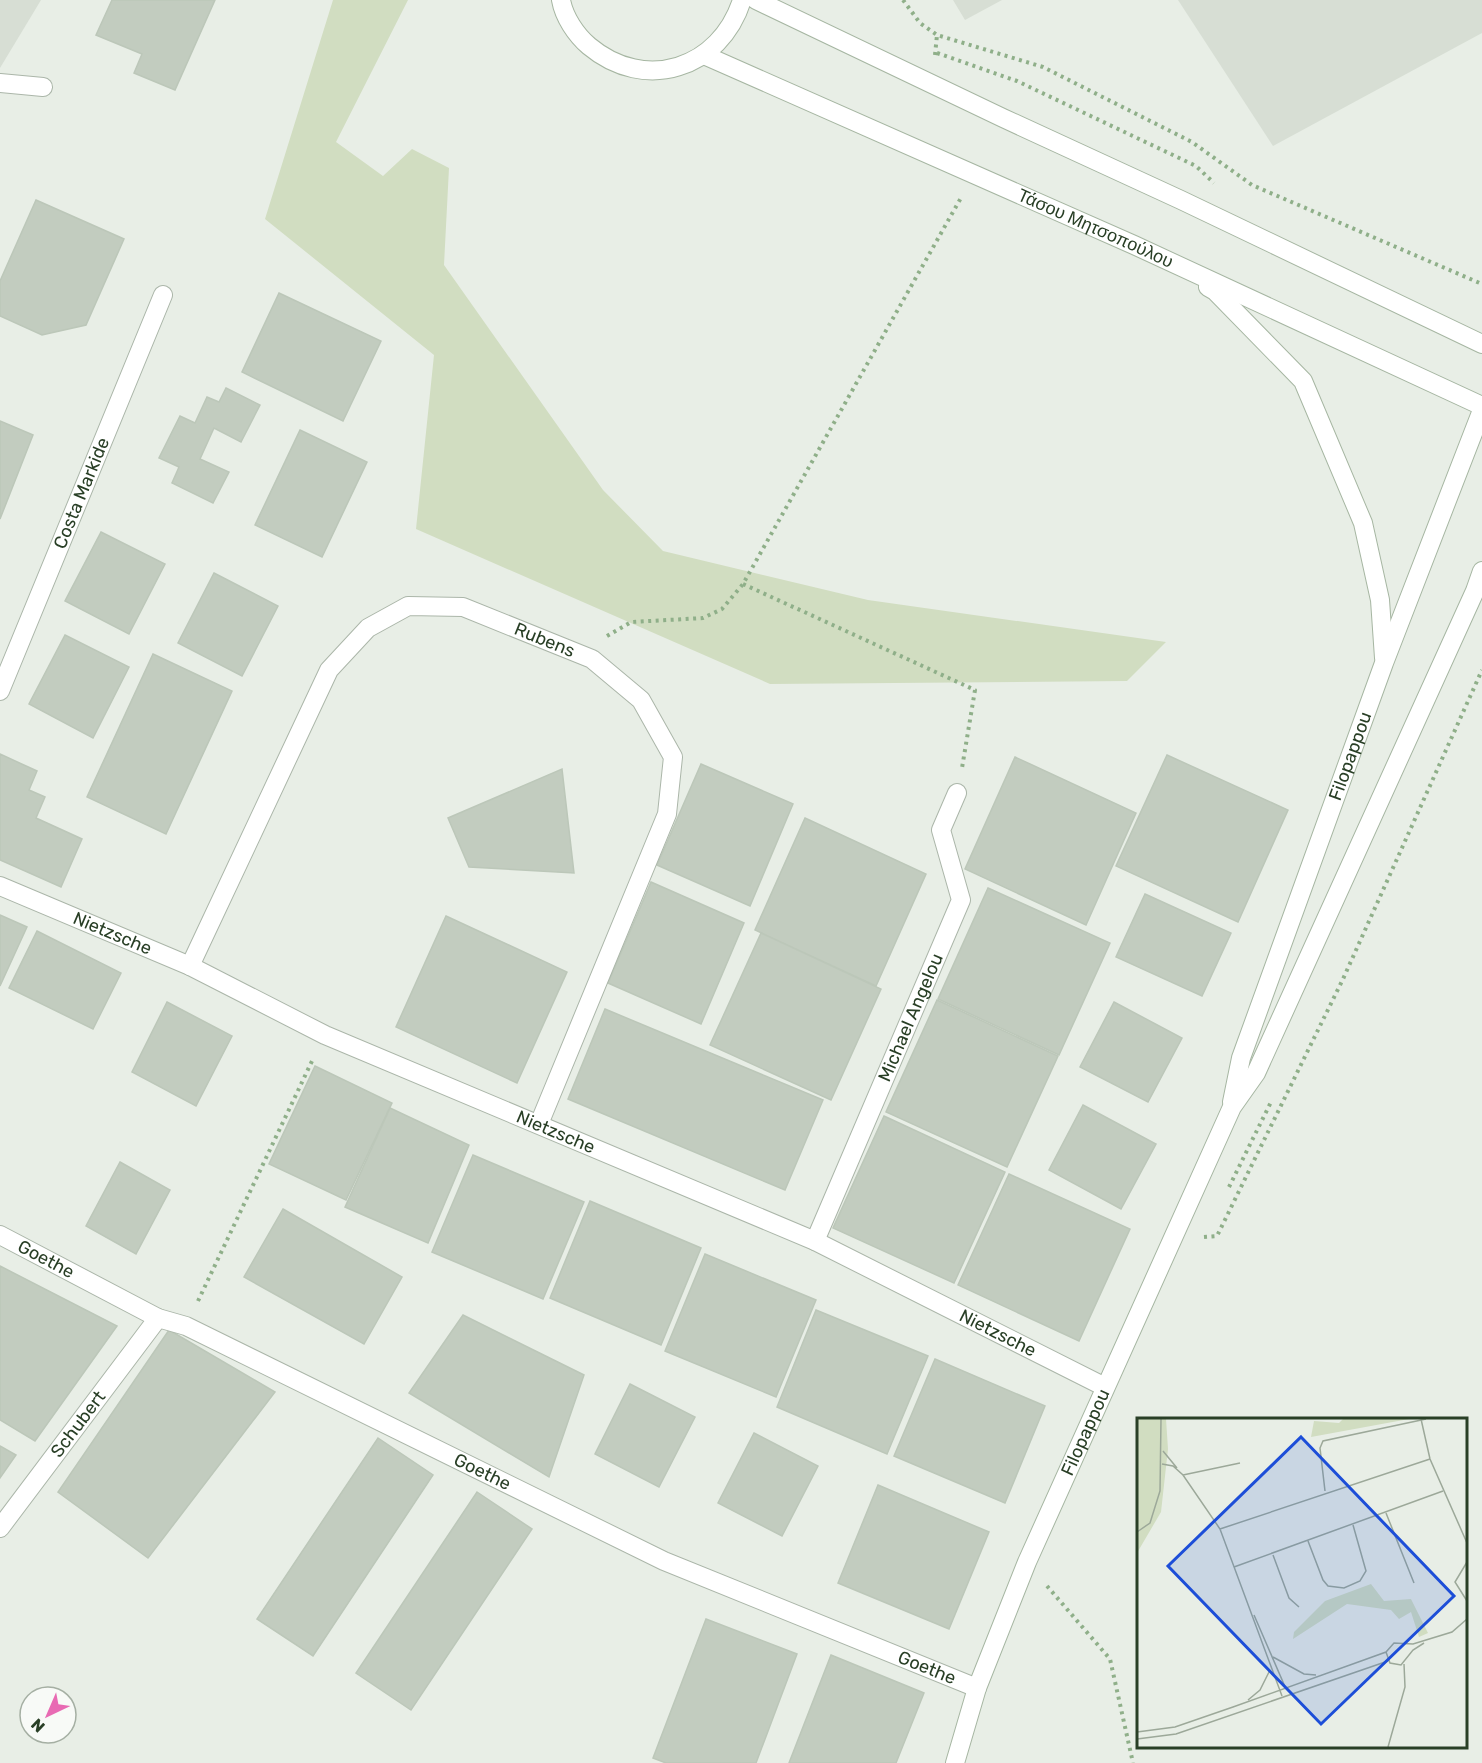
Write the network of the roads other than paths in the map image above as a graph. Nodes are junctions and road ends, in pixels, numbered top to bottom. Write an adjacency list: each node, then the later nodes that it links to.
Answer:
1 (742, 0): 4 (street)
2 (756, 0): 9 (street)
3 (559, 2): 4 (street)
4 (704, 55): 7 (street, Τάσου Μητσοπούλου)
5 (0, 83): 6 (street)
6 (43, 87)
7 (1134, 245): 10 (street, Τάσου Μητσοπούλου); 13 (street)
8 (163, 295): 14 (street, Costa Markide)
9 (1482, 344)
10 (1482, 408): 13 (street, Filopappou)
11 (1482, 571): 12 (street, Filopappou)
12 (1479, 590): 18 (street, Filopappou)
13 (1384, 663): 18 (street, Filopappou)
14 (0, 690)
15 (957, 793): 21 (street, Michael Angelou)
16 (0, 886): 17 (street, Nietzsche)
17 (190, 966): 19 (street, Nietzsche); 19 (street, Rubens)
18 (1232, 1107): 23 (street, Filopappou)
19 (539, 1124): 21 (street, Nietzsche)
20 (0, 1235): 22 (street, Goethe)
21 (815, 1241): 23 (street, Nietzsche)
22 (158, 1318): 24 (street, Schubert); 25 (street, Goethe)
23 (1105, 1387): 25 (street, Filopappou)
24 (0, 1528)
25 (977, 1688): 26 (street, Filopappou)
26 (955, 1763)

